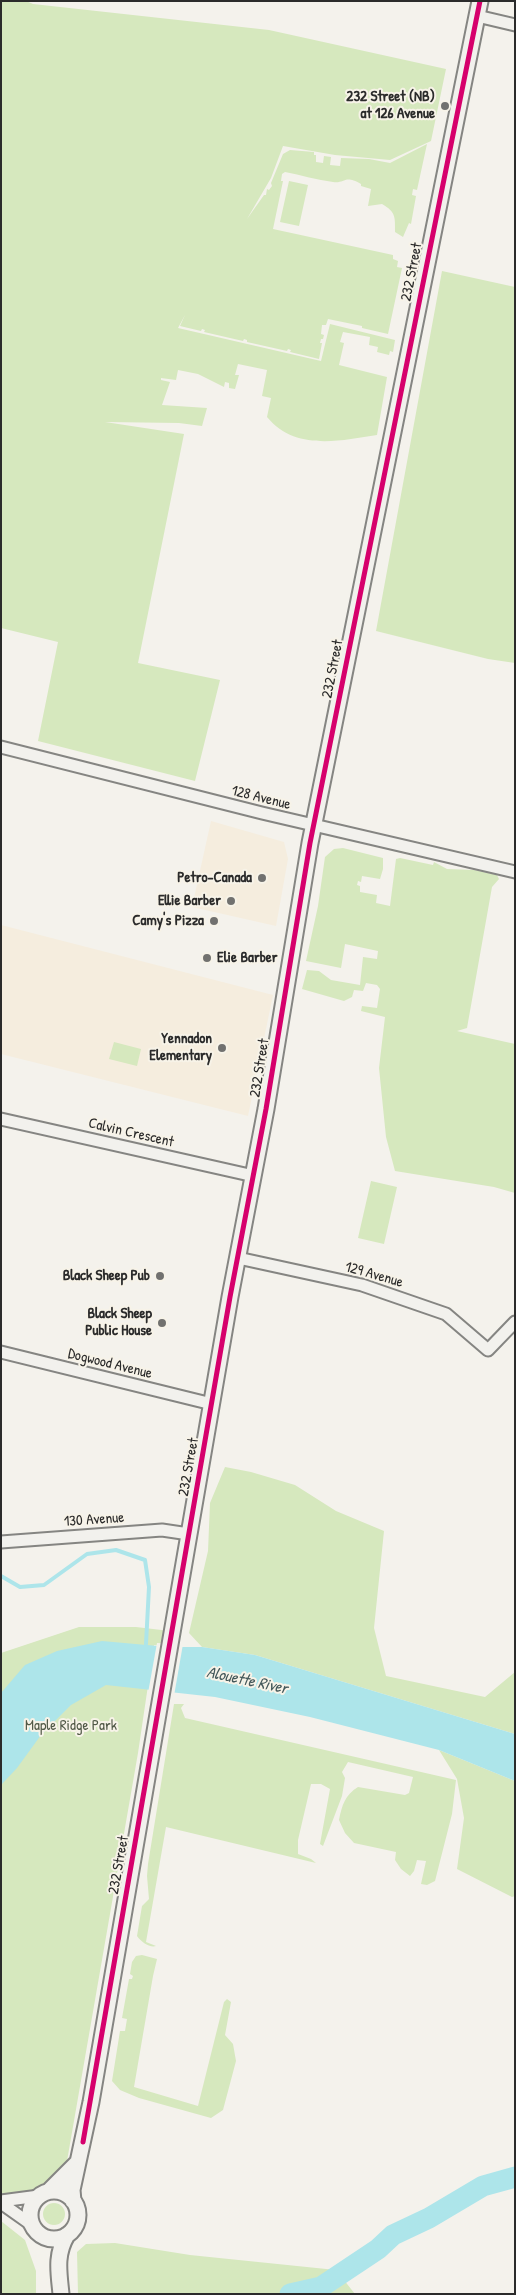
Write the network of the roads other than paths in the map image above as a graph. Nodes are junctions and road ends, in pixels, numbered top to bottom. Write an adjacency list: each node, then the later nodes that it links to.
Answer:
1 (478, 9): 2 (street); 4 (main road, 232 Street)
2 (515, 25)
3 (1, 747): 4 (street, 128 Avenue)
4 (313, 826): 5 (street, 128 Avenue); 7 (main road, 232 Street)
5 (515, 872)
6 (1, 1119): 7 (street, Calvin Crescent)
7 (254, 1176): 8 (main road, 232 Street)
8 (238, 1258): 9 (street, 129 Avenue); 11 (main road, 232 Street)
9 (515, 1322)
10 (1, 1352): 11 (street, Dogwood Avenue)
11 (212, 1404): 12 (main road, 232 Street)
12 (189, 1534): 13 (street, 130 Avenue); 14 (main road, 232 Street)
13 (1, 1542)
14 (78, 2162): 15 (main road); 16 (main road, 232 Street)
15 (44, 2194): 16 (main road); 17 (street); 18 (main road)
16 (73, 2201): 19 (main road)
17 (1, 2202): 18 (street)
18 (36, 2231): 19 (main road); 20 (main road)
19 (67, 2235): 20 (main road)
20 (58, 2273): 21 (main road)
21 (61, 2294)

